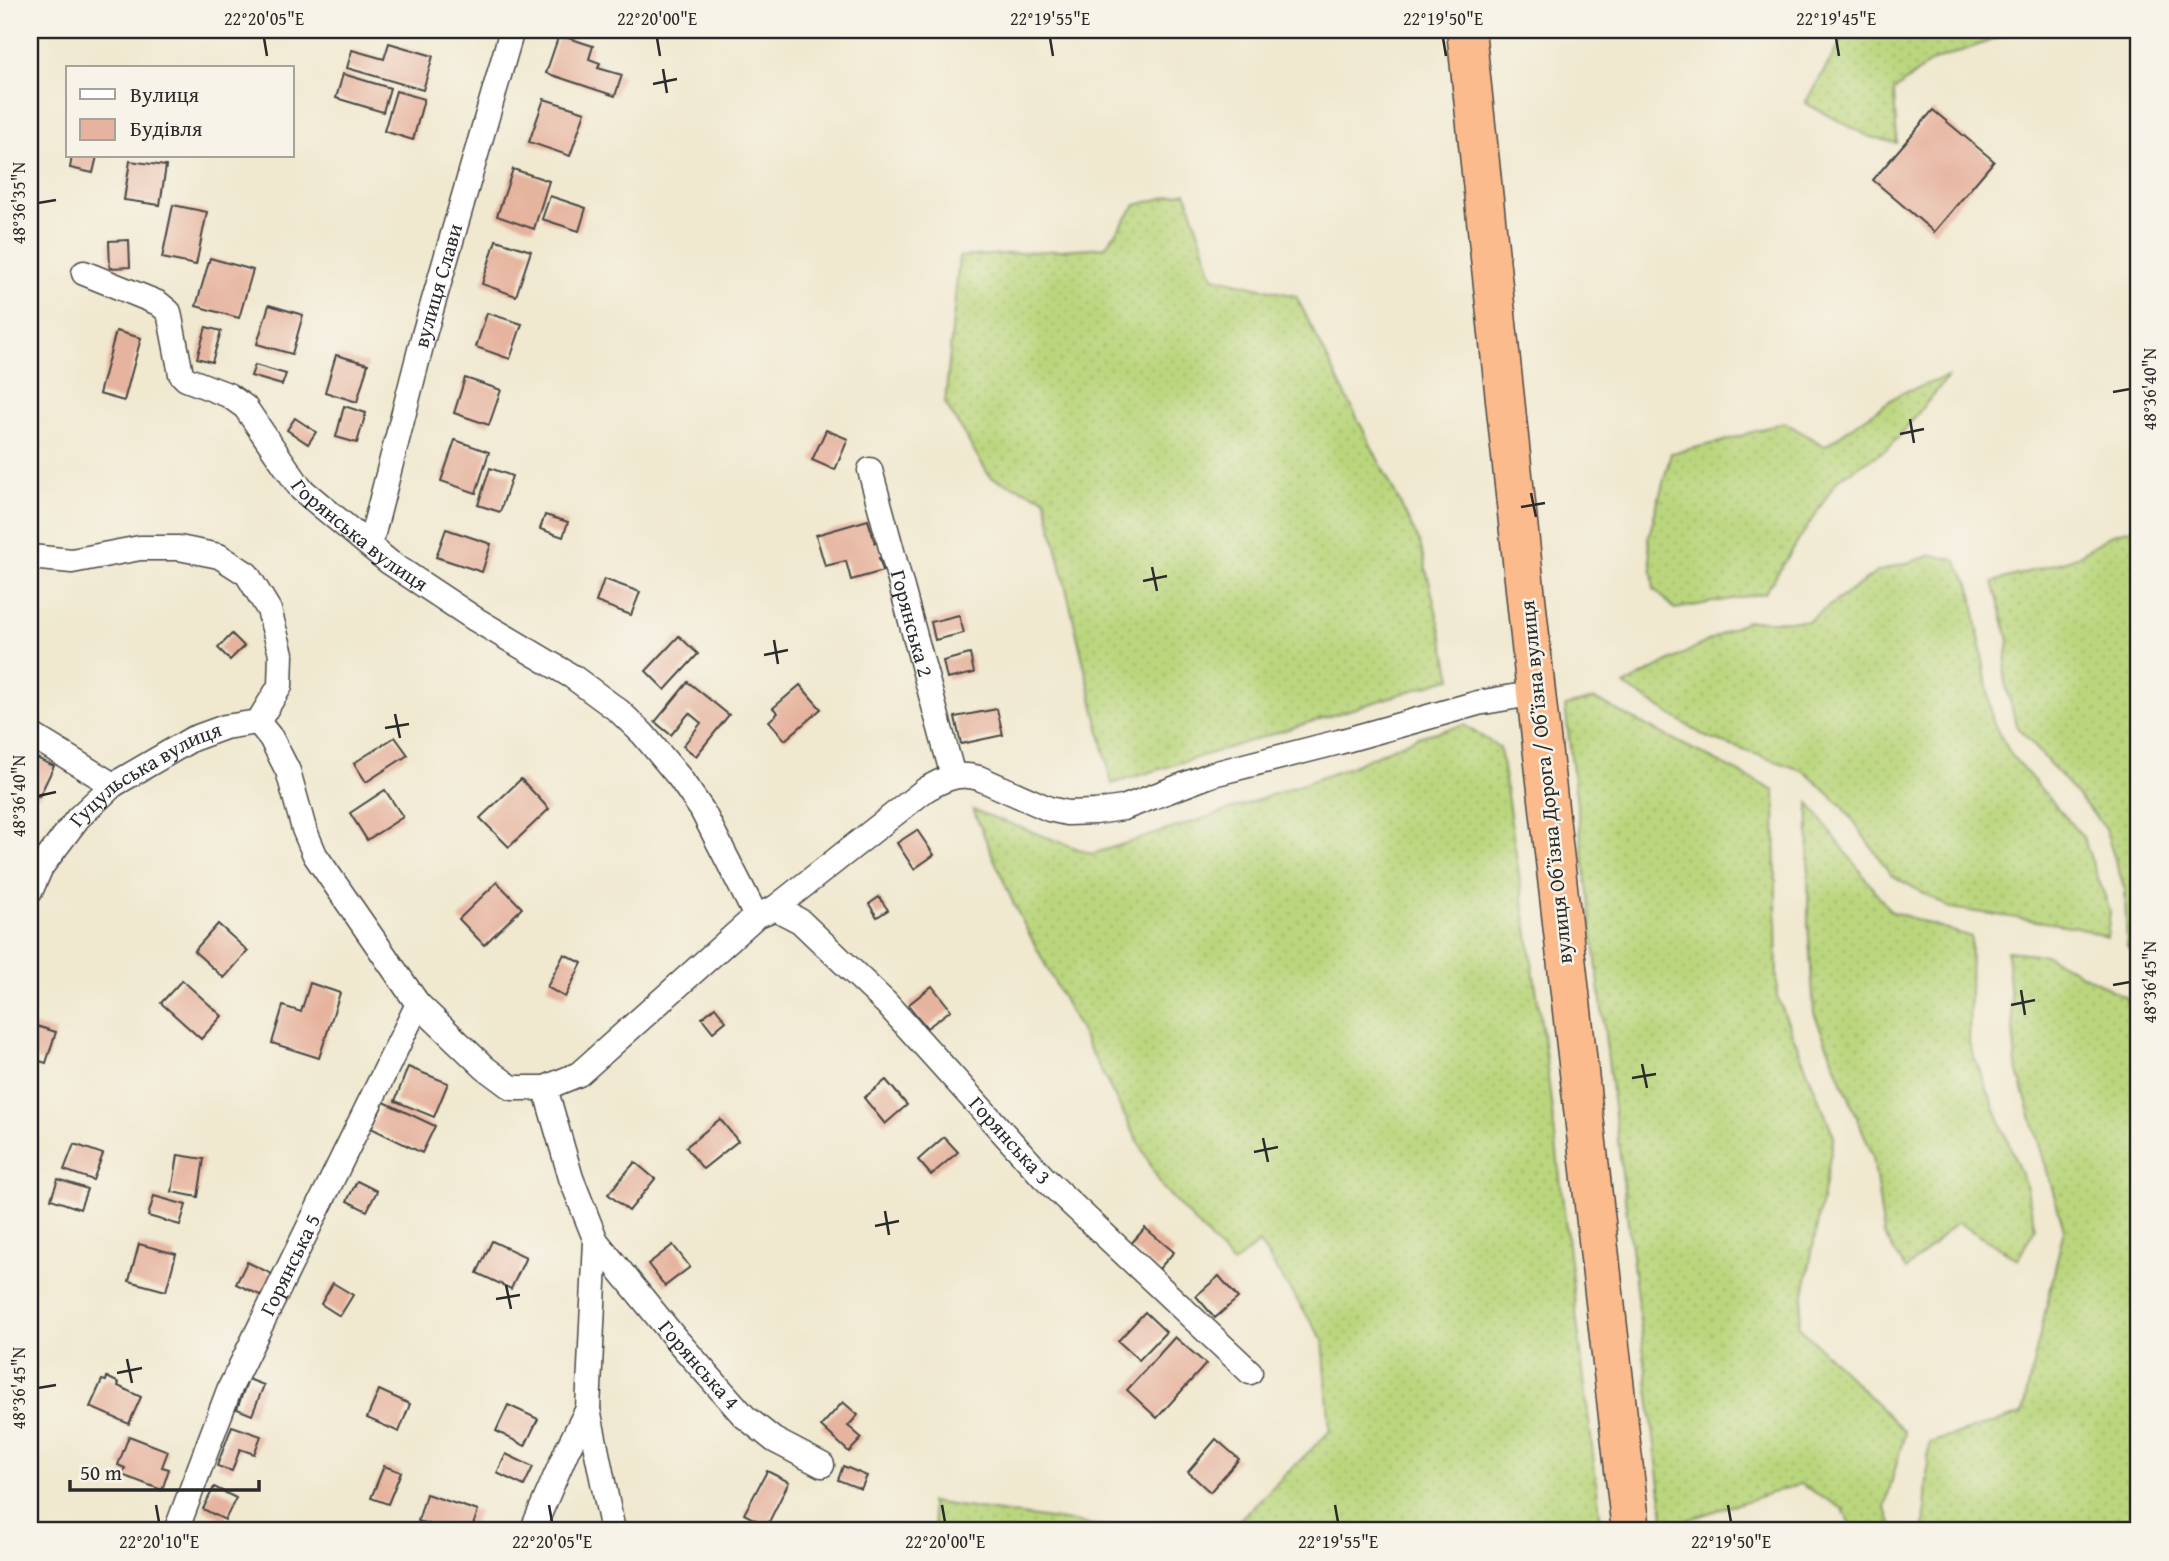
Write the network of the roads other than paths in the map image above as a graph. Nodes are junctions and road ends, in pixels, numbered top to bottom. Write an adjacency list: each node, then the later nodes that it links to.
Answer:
1 (512, 30): 5 (street, вулиця Слави)
2 (1467, 31): 7 (highway, вулиця Обʼїзна Дорога / Обʼїзна вулиця)
3 (84, 273): 5 (street, Горянська вулиця)
4 (870, 470): 10 (street, Горянська 2)
5 (370, 545): 13 (street, Горянська вулиця)
6 (30, 557): 8 (street)
7 (1536, 693): 10 (street); 23 (highway, вулиця Обʼїзна Дорога / Обʼїзна вулиця)
8 (258, 722): 11 (street, Гуцульська вулиця); 14 (street)
9 (30, 734): 11 (street)
10 (953, 776): 13 (street)
11 (113, 785): 12 (street, Гуцульська вулиця)
12 (30, 892)
13 (765, 912): 15 (street); 17 (street, Горянська 3)
14 (418, 1004): 15 (street); 20 (street, Горянська 5)
15 (545, 1088): 16 (street)
16 (596, 1241): 18 (street); 19 (street, Горянська 4)
17 (1250, 1372)
18 (588, 1409): 21 (street); 22 (street)
19 (822, 1465)
20 (176, 1531)
21 (532, 1531)
22 (613, 1531)
23 (1631, 1531)

